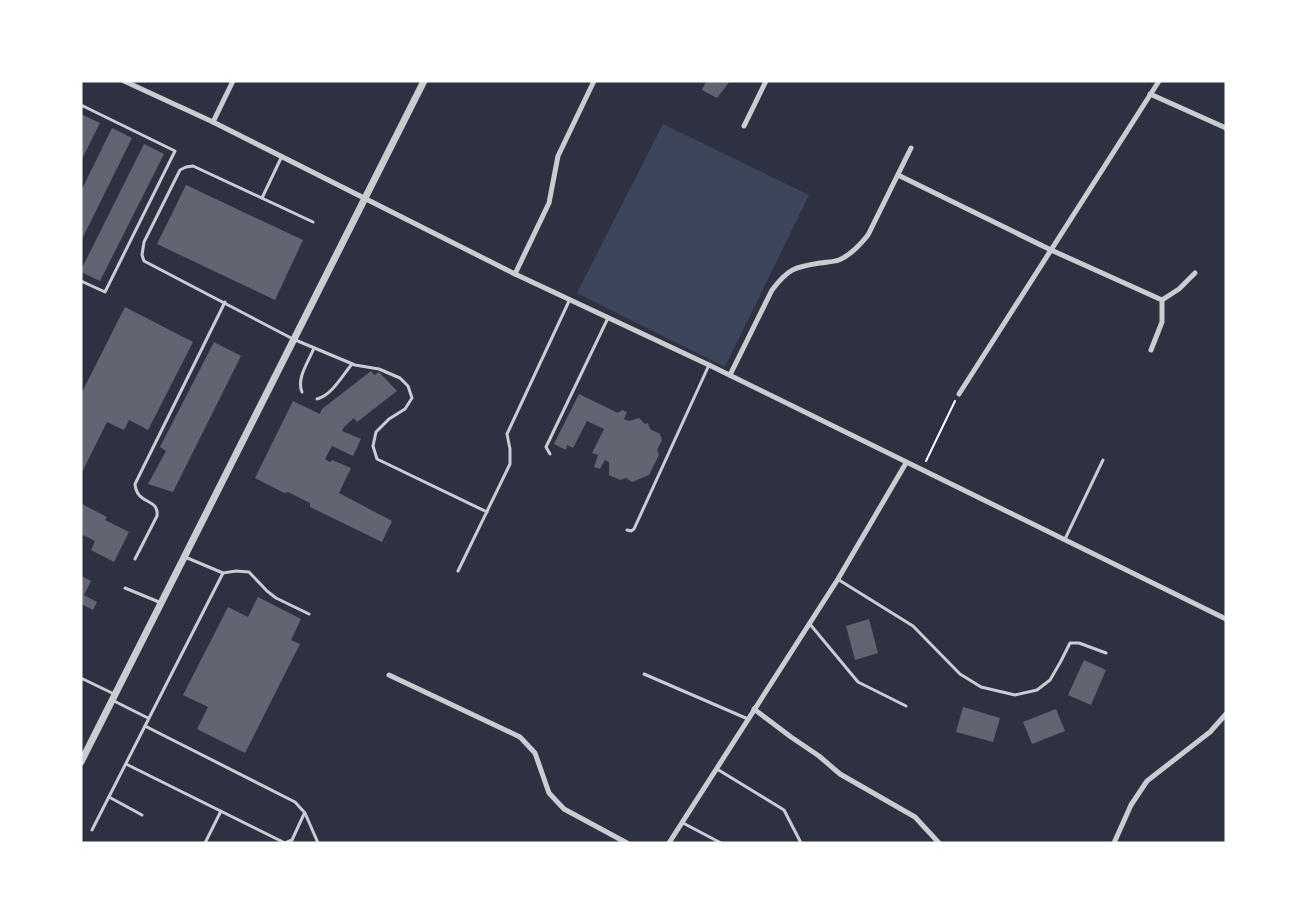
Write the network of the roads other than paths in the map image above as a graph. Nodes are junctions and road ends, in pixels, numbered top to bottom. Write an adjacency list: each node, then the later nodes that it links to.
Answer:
1 (124, 81): 9 (street)
2 (233, 81): 9 (street)
3 (424, 81): 15 (street)
4 (594, 81): 20 (street)
5 (766, 81): 10 (street)
6 (1159, 81): 7 (street)
7 (1150, 94): 11 (street); 18 (street)
8 (81, 105): 21 (lane)
9 (213, 122): 13 (street)
10 (744, 126)
11 (1226, 128)
12 (911, 148): 14 (street)
13 (282, 156): 15 (street); 16 (lane)
14 (898, 175): 18 (street); 31 (street)
15 (364, 197): 20 (street); 26 (street)
16 (262, 198): 17 (lane); 24 (lane)
17 (313, 222)
18 (1051, 250): 23 (street); 33 (street)
19 (1195, 273): 23 (street)
20 (515, 274): 22 (street)
21 (81, 281)
22 (570, 299): 25 (street); 38 (lane)
23 (1162, 300): 28 (street)
24 (225, 302): 26 (lane); 42 (lane)
25 (608, 317): 30 (street); 35 (lane)
26 (293, 339): 27 (lane); 41 (street)
27 (314, 348): 29 (lane); 32 (lane)
28 (1151, 350)
29 (352, 364): 34 (lane); 38 (lane)
30 (709, 365): 31 (street); 39 (lane)
31 (730, 375): 37 (street)
32 (302, 392)
33 (959, 393)
34 (317, 399)
35 (550, 454)
36 (1103, 460): 40 (lane)
37 (906, 463): 40 (street); 45 (street)
38 (487, 512): 43 (lane)
39 (627, 530)
40 (1064, 540): 49 (street)
41 (184, 557): 44 (lane); 47 (street)
42 (135, 559)
43 (458, 571)
44 (223, 573): 48 (lane); 59 (lane)
45 (838, 579): 50 (street); 51 (lane)
46 (125, 588): 47 (lane)
47 (161, 603): 55 (street)
48 (309, 614)
49 (1226, 619)
50 (809, 623): 56 (lane); 57 (street)
51 (1106, 653)
52 (644, 674): 60 (lane)
53 (389, 675): 73 (street)
54 (83, 679): 55 (lane)
55 (114, 697): 59 (lane); 62 (street)
56 (906, 706)
57 (754, 709): 60 (street); 77 (street)
58 (1225, 717): 78 (street)
59 (148, 718): 61 (lane)
60 (748, 719): 64 (street)
61 (145, 726): 63 (lane); 67 (lane)
62 (81, 762)
63 (126, 764): 65 (lane); 66 (lane)
64 (717, 768): 69 (street); 76 (lane)
65 (109, 797): 68 (lane); 70 (lane)
66 (221, 811): 67 (lane); 71 (lane)
67 (305, 813): 72 (lane)
68 (142, 815)
69 (682, 822): 74 (street); 75 (lane)
70 (92, 830)
71 (205, 843)
72 (318, 843)
73 (627, 843)
74 (669, 843)
75 (721, 843)
76 (801, 843)
77 (939, 843)
78 (1114, 843)

